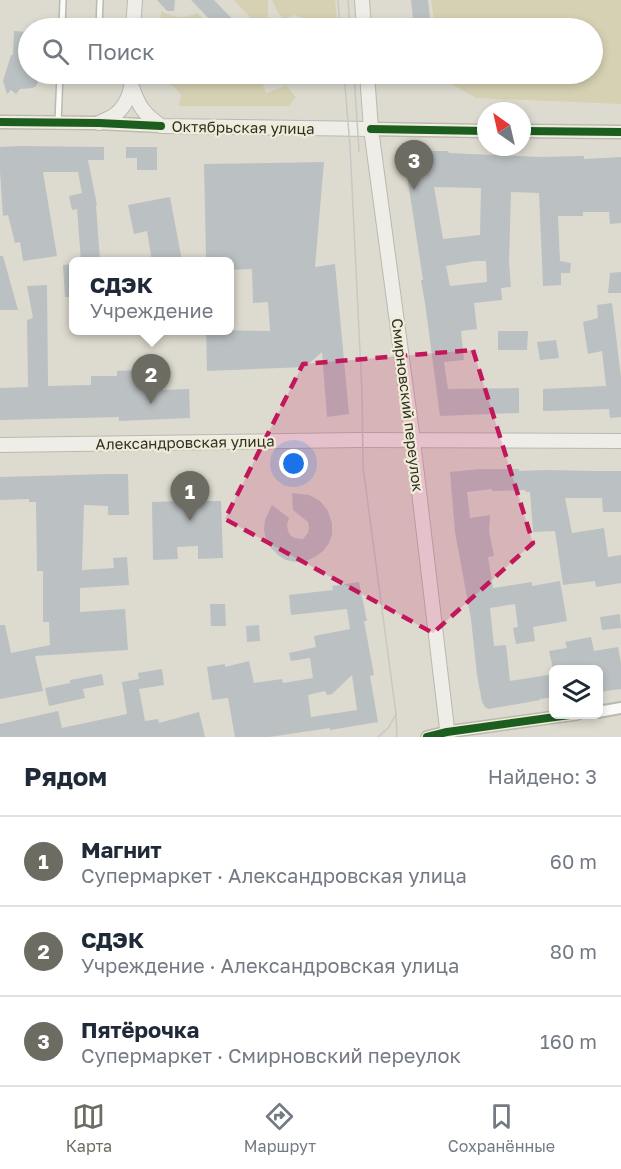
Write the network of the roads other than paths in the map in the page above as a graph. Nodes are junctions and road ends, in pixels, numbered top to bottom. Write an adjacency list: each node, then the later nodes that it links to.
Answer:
1 (63, 0): 5 (lane)
2 (100, 0): 6 (lane)
3 (135, 0): 7 (main road)
4 (362, 0): 8 (main road)
5 (62, 18)
6 (99, 18)
7 (134, 18)
8 (363, 18)
9 (60, 84): 14 (lane)
10 (131, 84): 15 (main road)
11 (133, 84): 16 (main road)
12 (368, 84): 17 (main road, Смирновский переулок)
13 (0, 122): 14 (street, Октябрьская улица)
14 (58, 122): 15 (street, Октябрьская улица)
15 (99, 123): 16 (street, Октябрьская улица)
16 (161, 126): 17 (main road, Октябрьская улица)
17 (371, 129): 18 (street, Октябрьская улица); 21 (main road, Смирновский переулок)
18 (477, 131)
19 (531, 131): 20 (street)
20 (621, 132)
21 (413, 441): 22 (main road, Александровская улица); 23 (main road, Александровская улица); 27 (main road, Смирновский переулок)
22 (621, 441)
23 (0, 445)
24 (621, 708): 25 (street)
25 (603, 710)
26 (549, 719): 27 (street)
27 (447, 735): 28 (street)
28 (427, 737)

